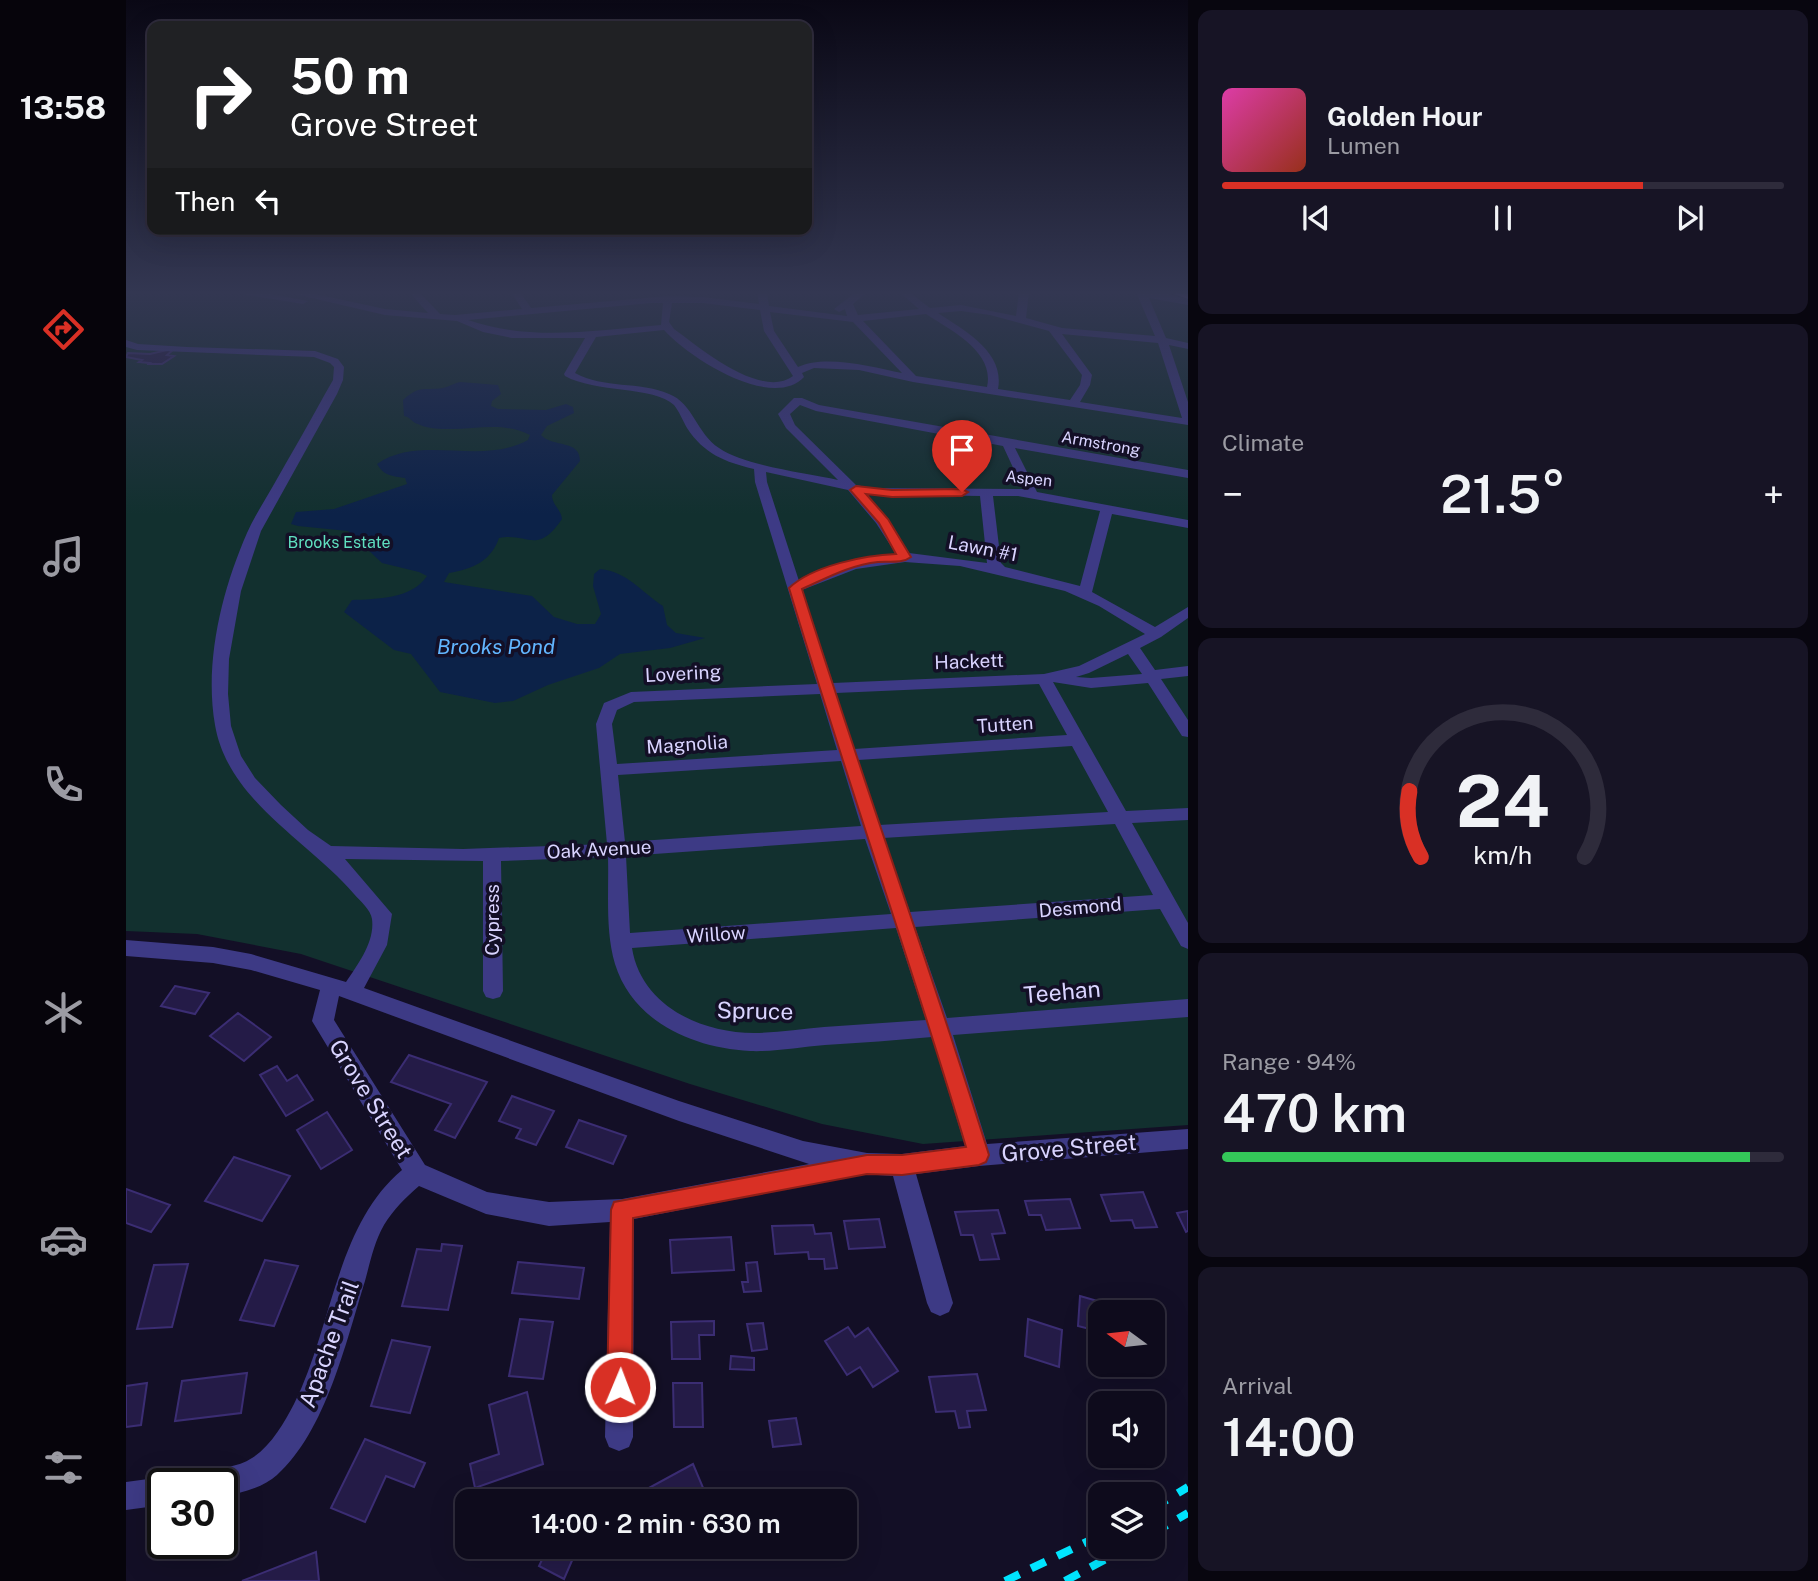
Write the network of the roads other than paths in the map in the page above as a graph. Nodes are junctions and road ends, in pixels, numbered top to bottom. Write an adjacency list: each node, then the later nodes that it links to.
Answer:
1 (338, 366): 46 (street)
2 (574, 366): 19 (street)
3 (717, 366): 11 (street)
4 (787, 366): 11 (street)
5 (810, 366): 11 (street)
6 (846, 366): 12 (street)
7 (901, 366): 12 (street)
8 (991, 366): 13 (street)
9 (1080, 366): 15 (street)
10 (1170, 366): 16 (street)
11 (793, 378): 14 (street)
12 (913, 379): 13 (street)
13 (992, 392): 15 (street)
14 (798, 400): 17 (street, Armstrong); 18 (street)
15 (1073, 404): 16 (street)
16 (1188, 421)
17 (1008, 443): 20 (street, Armstrong); 24 (street)
18 (829, 465): 21 (street); 22 (street)
19 (760, 467): 21 (street); 29 (street)
20 (1188, 474)
21 (807, 477): 22 (street)
22 (856, 490): 23 (street); 27 (street)
23 (986, 492): 24 (street, Aspen); 28 (street, Aspen)
24 (1031, 494): 25 (street, Aspen)
25 (1107, 508): 26 (street, Aspen); 30 (street)
26 (1188, 524)
27 (904, 557): 28 (street, Lawn #1); 29 (street, Lawn #1)
28 (1000, 570): 30 (street, Lawn #1)
29 (795, 588): 37 (street)
30 (1085, 593): 32 (street, Lawn #1)
31 (1188, 611): 32 (street)
32 (1156, 635): 33 (street)
33 (1131, 646): 35 (street); 36 (street)
34 (1188, 671): 35 (street)
35 (1150, 678): 36 (street); 38 (street)
36 (1044, 679): 37 (street, Hackett); 39 (street)
37 (826, 687): 40 (street); 41 (street, Lovering)
38 (1188, 732)
39 (1078, 740): 40 (street, Tutten); 43 (street)
40 (846, 755): 41 (street, Magnolia); 44 (street)
41 (608, 770): 45 (street)
42 (1188, 814): 43 (street, Oak Avenue)
43 (1122, 818): 44 (street, Oak Avenue); 48 (street)
44 (872, 832): 45 (street, Oak Avenue); 49 (street)
45 (617, 848): 47 (street, Oak Avenue); 50 (street)
46 (326, 852): 47 (street, Oak Avenue); 53 (street)
47 (492, 854): 54 (street, Cypress)
48 (1165, 901): 49 (street, Desmond); 51 (street)
49 (902, 922): 50 (street, Willow); 56 (street)
50 (622, 941): 56 (street, Spruce)
51 (1188, 941)
52 (126, 948): 53 (street, Grove Street)
53 (341, 988): 59 (street, Grove Street); 61 (street, Grove Street)
54 (487, 988)
55 (1188, 1008): 56 (street, Teehan)
56 (940, 1028): 58 (street)
57 (1188, 1139): 58 (street, Grove Street)
58 (979, 1155): 60 (street, Grove Street)
59 (867, 1164): 60 (street, Grove Street); 62 (street, Grove Street)
60 (902, 1165): 63 (street)
61 (417, 1173): 62 (street, Grove Street); 65 (street, Apache Trail)
62 (622, 1210): 64 (street)
63 (940, 1303)
64 (619, 1437)
65 (238, 1479)
66 (147, 1493): 67 (street)
67 (126, 1496)

